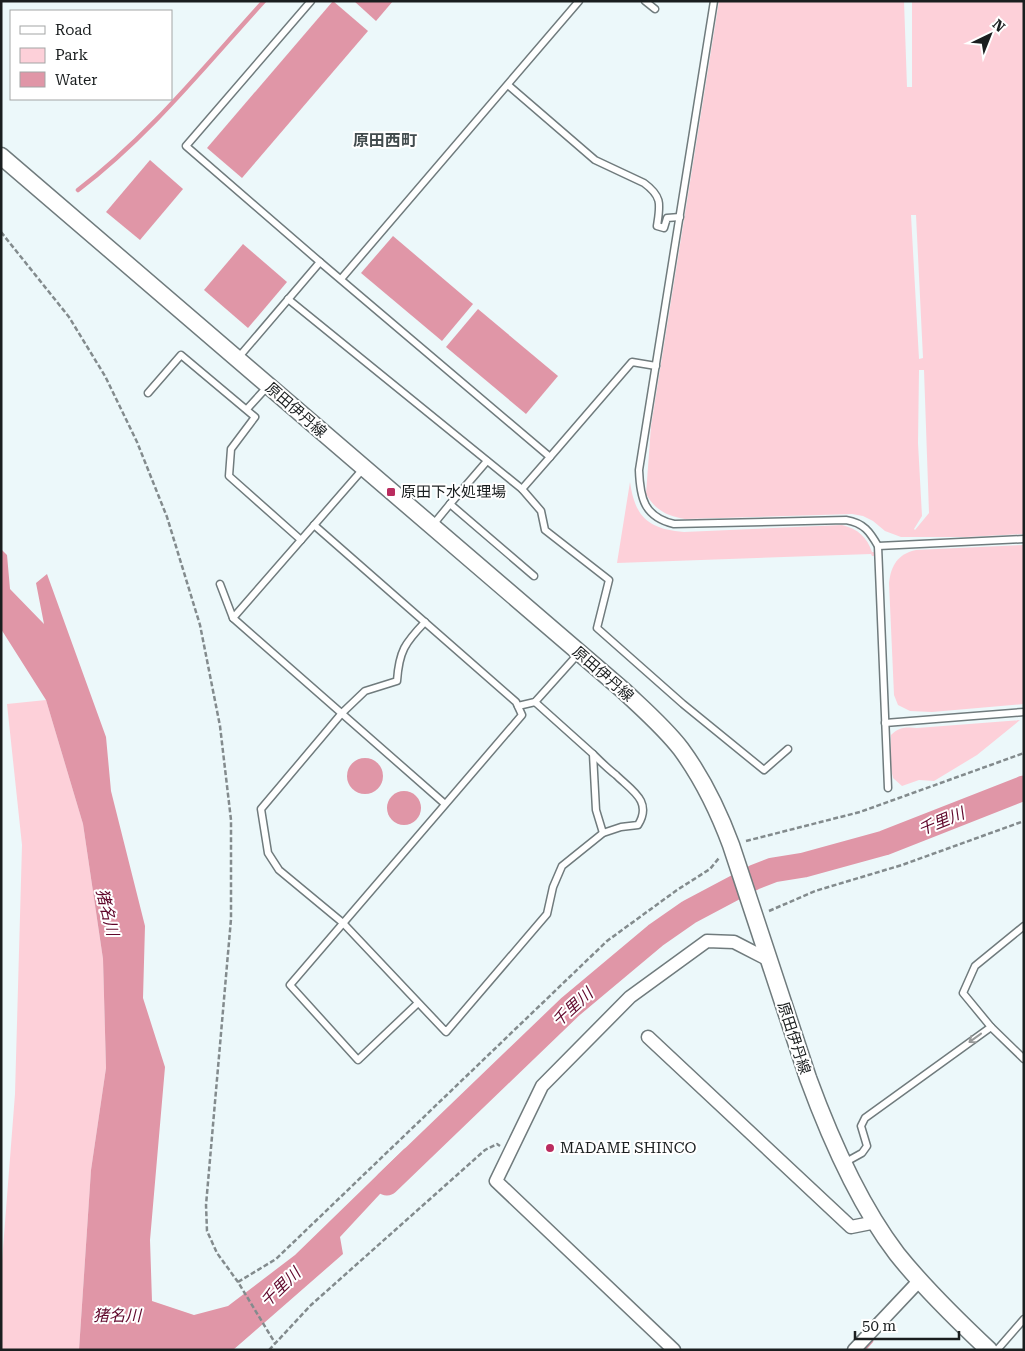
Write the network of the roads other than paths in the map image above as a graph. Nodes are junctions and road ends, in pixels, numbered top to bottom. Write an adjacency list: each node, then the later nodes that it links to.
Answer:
1 (311, 1): 9 (lane)
2 (579, 1): 6 (lane)
3 (645, 1): 5 (lane)
4 (714, 1): 8 (lane)
5 (655, 9)
6 (508, 84): 8 (lane); 10 (lane)
7 (1, 156): 12 (street, 原田伊丹線)
8 (680, 217): 13 (lane)
9 (320, 262): 10 (lane); 11 (lane)
10 (342, 279): 17 (lane)
11 (288, 299): 12 (lane); 18 (lane)
12 (237, 359): 14 (street, 原田伊丹線)
13 (656, 366): 17 (lane); 26 (lane)
14 (268, 386): 16 (lane); 19 (street, 原田伊丹線)
15 (148, 393): 16 (lane)
16 (246, 409): 25 (lane)
17 (550, 457): 20 (lane)
18 (487, 461): 20 (lane); 21 (lane)
19 (364, 468): 22 (lane); 23 (street, 原田伊丹線)
20 (522, 489): 37 (lane)
21 (450, 504): 23 (lane); 27 (lane)
22 (314, 525): 25 (lane); 30 (lane)
23 (432, 526): 31 (street, 原田伊丹線)
24 (1024, 539): 26 (lane)
25 (301, 540): 29 (lane)
26 (878, 546): 36 (lane)
27 (534, 576)
28 (220, 584): 29 (lane)
29 (233, 618): 35 (lane)
30 (425, 622): 33 (lane); 35 (lane)
31 (578, 652): 32 (lane); 44 (street, 原田伊丹線)
32 (535, 702): 33 (lane); 38 (lane)
33 (518, 706): 40 (lane)
34 (1024, 712): 36 (lane)
35 (342, 713): 40 (lane); 42 (lane)
36 (885, 723): 39 (lane)
37 (788, 749)
38 (593, 754): 41 (lane); 41 (lane)
39 (888, 788)
40 (445, 804): 42 (lane)
41 (603, 833): 45 (lane)
42 (343, 922): 45 (lane); 45 (lane)
43 (1024, 926): 46 (lane)
44 (769, 960): 49 (street, 原田伊丹線); 53 (street)
45 (418, 1002)
46 (991, 1026): 48 (lane); 49 (lane, one-way to 49)
47 (648, 1038): 50 (street)
48 (1024, 1059)
49 (844, 1163): 50 (street, 原田伊丹線)
50 (876, 1222): 51 (street, 原田伊丹線)
51 (919, 1281): 54 (street); 55 (street, 原田伊丹線)
52 (1024, 1319): 56 (lane)
53 (674, 1350)
54 (854, 1350)
55 (990, 1350)
56 (997, 1350)

